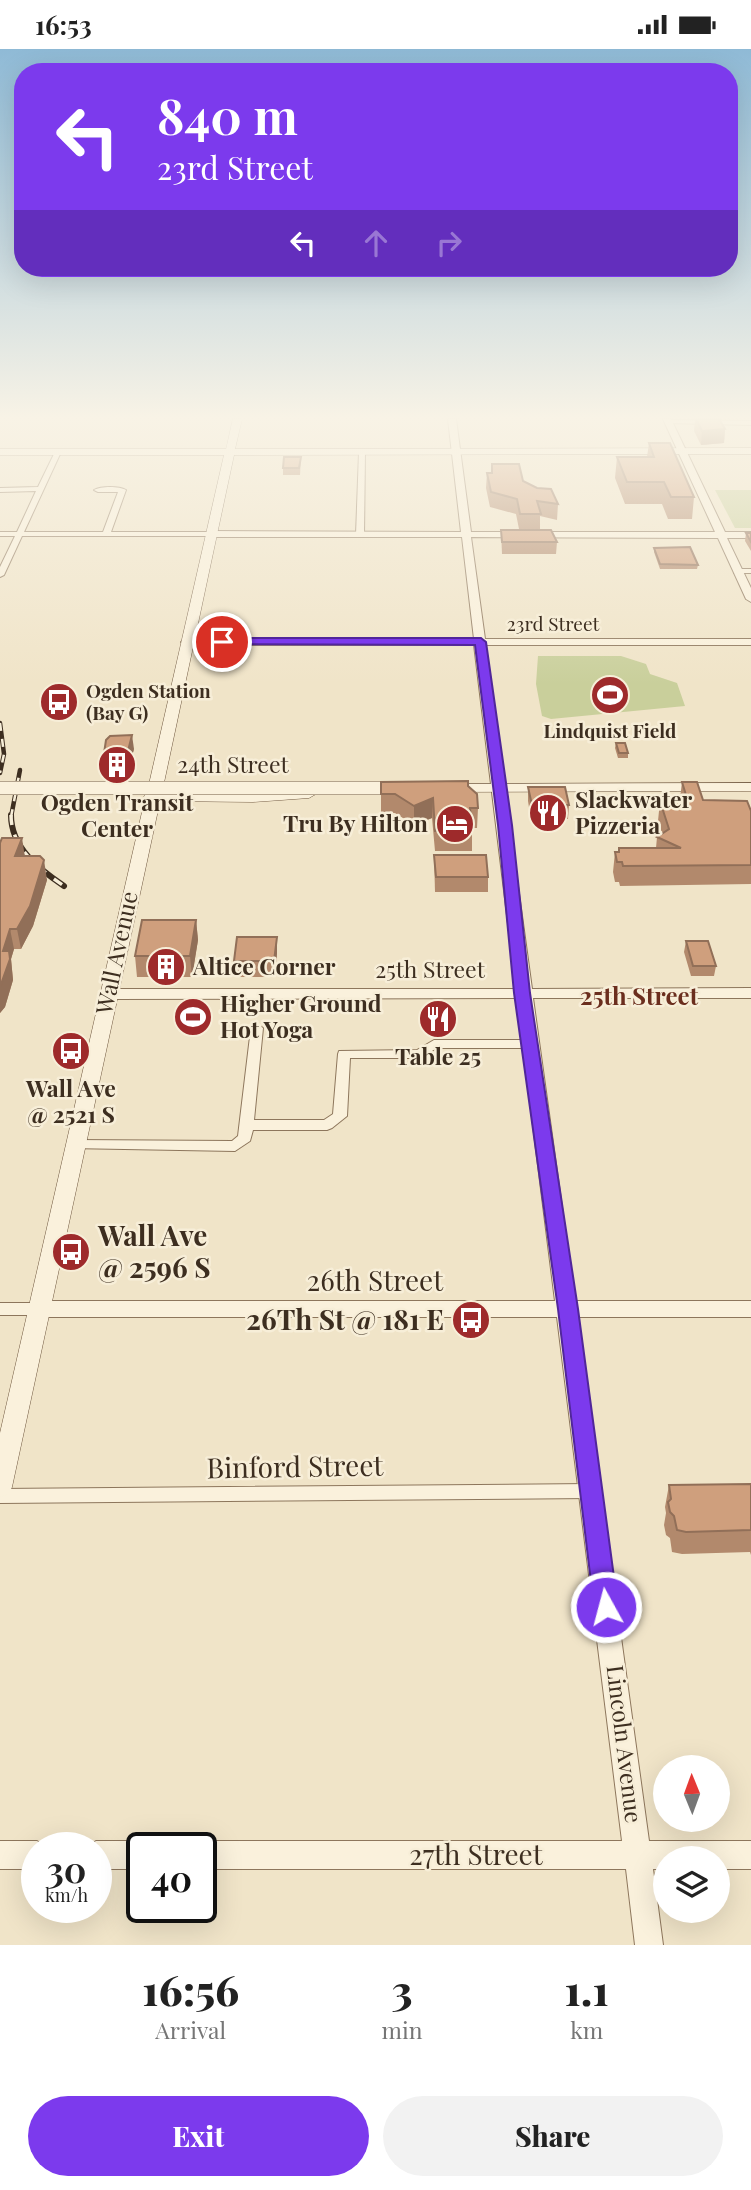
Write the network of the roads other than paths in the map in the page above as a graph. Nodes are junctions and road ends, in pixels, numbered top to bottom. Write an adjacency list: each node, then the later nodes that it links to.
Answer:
1 (32, 507): 8 (street)
2 (116, 507): 9 (street)
3 (217, 507): 10 (main road, Wall Avenue)
4 (361, 507): 11 (street)
5 (463, 507): 12 (street, Lincoln Avenue)
6 (709, 507): 13 (street)
7 (0, 534): 8 (street)
8 (19, 534): 9 (street); 17 (street)
9 (106, 534): 10 (street)
10 (211, 534): 11 (street); 19 (main road, Wall Avenue)
11 (360, 535): 12 (street)
12 (467, 535): 13 (street); 20 (street, Lincoln Avenue)
13 (722, 535): 14 (street); 15 (street)
14 (751, 535)
15 (737, 571): 16 (street); 18 (street)
16 (751, 571)
17 (0, 575)
18 (751, 599)
19 (187, 642): 20 (street, 23rd Street); 26 (main road, Wall Avenue)
20 (481, 642): 21 (street, 23rd Street); 25 (street, Lincoln Avenue)
21 (751, 642)
22 (751, 787): 25 (main road, 24th Street)
23 (0, 788): 24 (main road, 24th Street, bridge)
24 (418, 788): 25 (main road, 24th Street); 26 (main road, 24th Street)
25 (498, 788): 27 (street, Lincoln Avenue)
26 (153, 789): 29 (main road, Wall Avenue)
27 (522, 993): 28 (street, 25th Street); 29 (street, 25th Street); 31 (street, Lincoln Avenue)
28 (751, 993)
29 (108, 994): 33 (main road, Wall Avenue)
30 (257, 1028): 32 (street)
31 (530, 1044): 32 (street); 36 (street, Lincoln Avenue)
32 (247, 1125): 33 (street)
33 (74, 1145): 35 (main road, Wall Avenue)
34 (0, 1309): 35 (street, 26th Street)
35 (39, 1309): 36 (street, 26th Street); 38 (main road, Wall Avenue)
36 (568, 1309): 37 (street, 26th Street); 39 (street, Lincoln Avenue)
37 (751, 1309)
38 (0, 1487)
39 (591, 1491): 40 (street, Binford Street); 44 (street, Lincoln Avenue)
40 (0, 1496)
41 (0, 1855): 42 (street)
42 (21, 1855)
43 (217, 1855): 44 (street, 27th Street)
44 (638, 1855): 45 (street, 27th Street); 46 (street, Lincoln Avenue)
45 (751, 1855)
46 (649, 1945)

